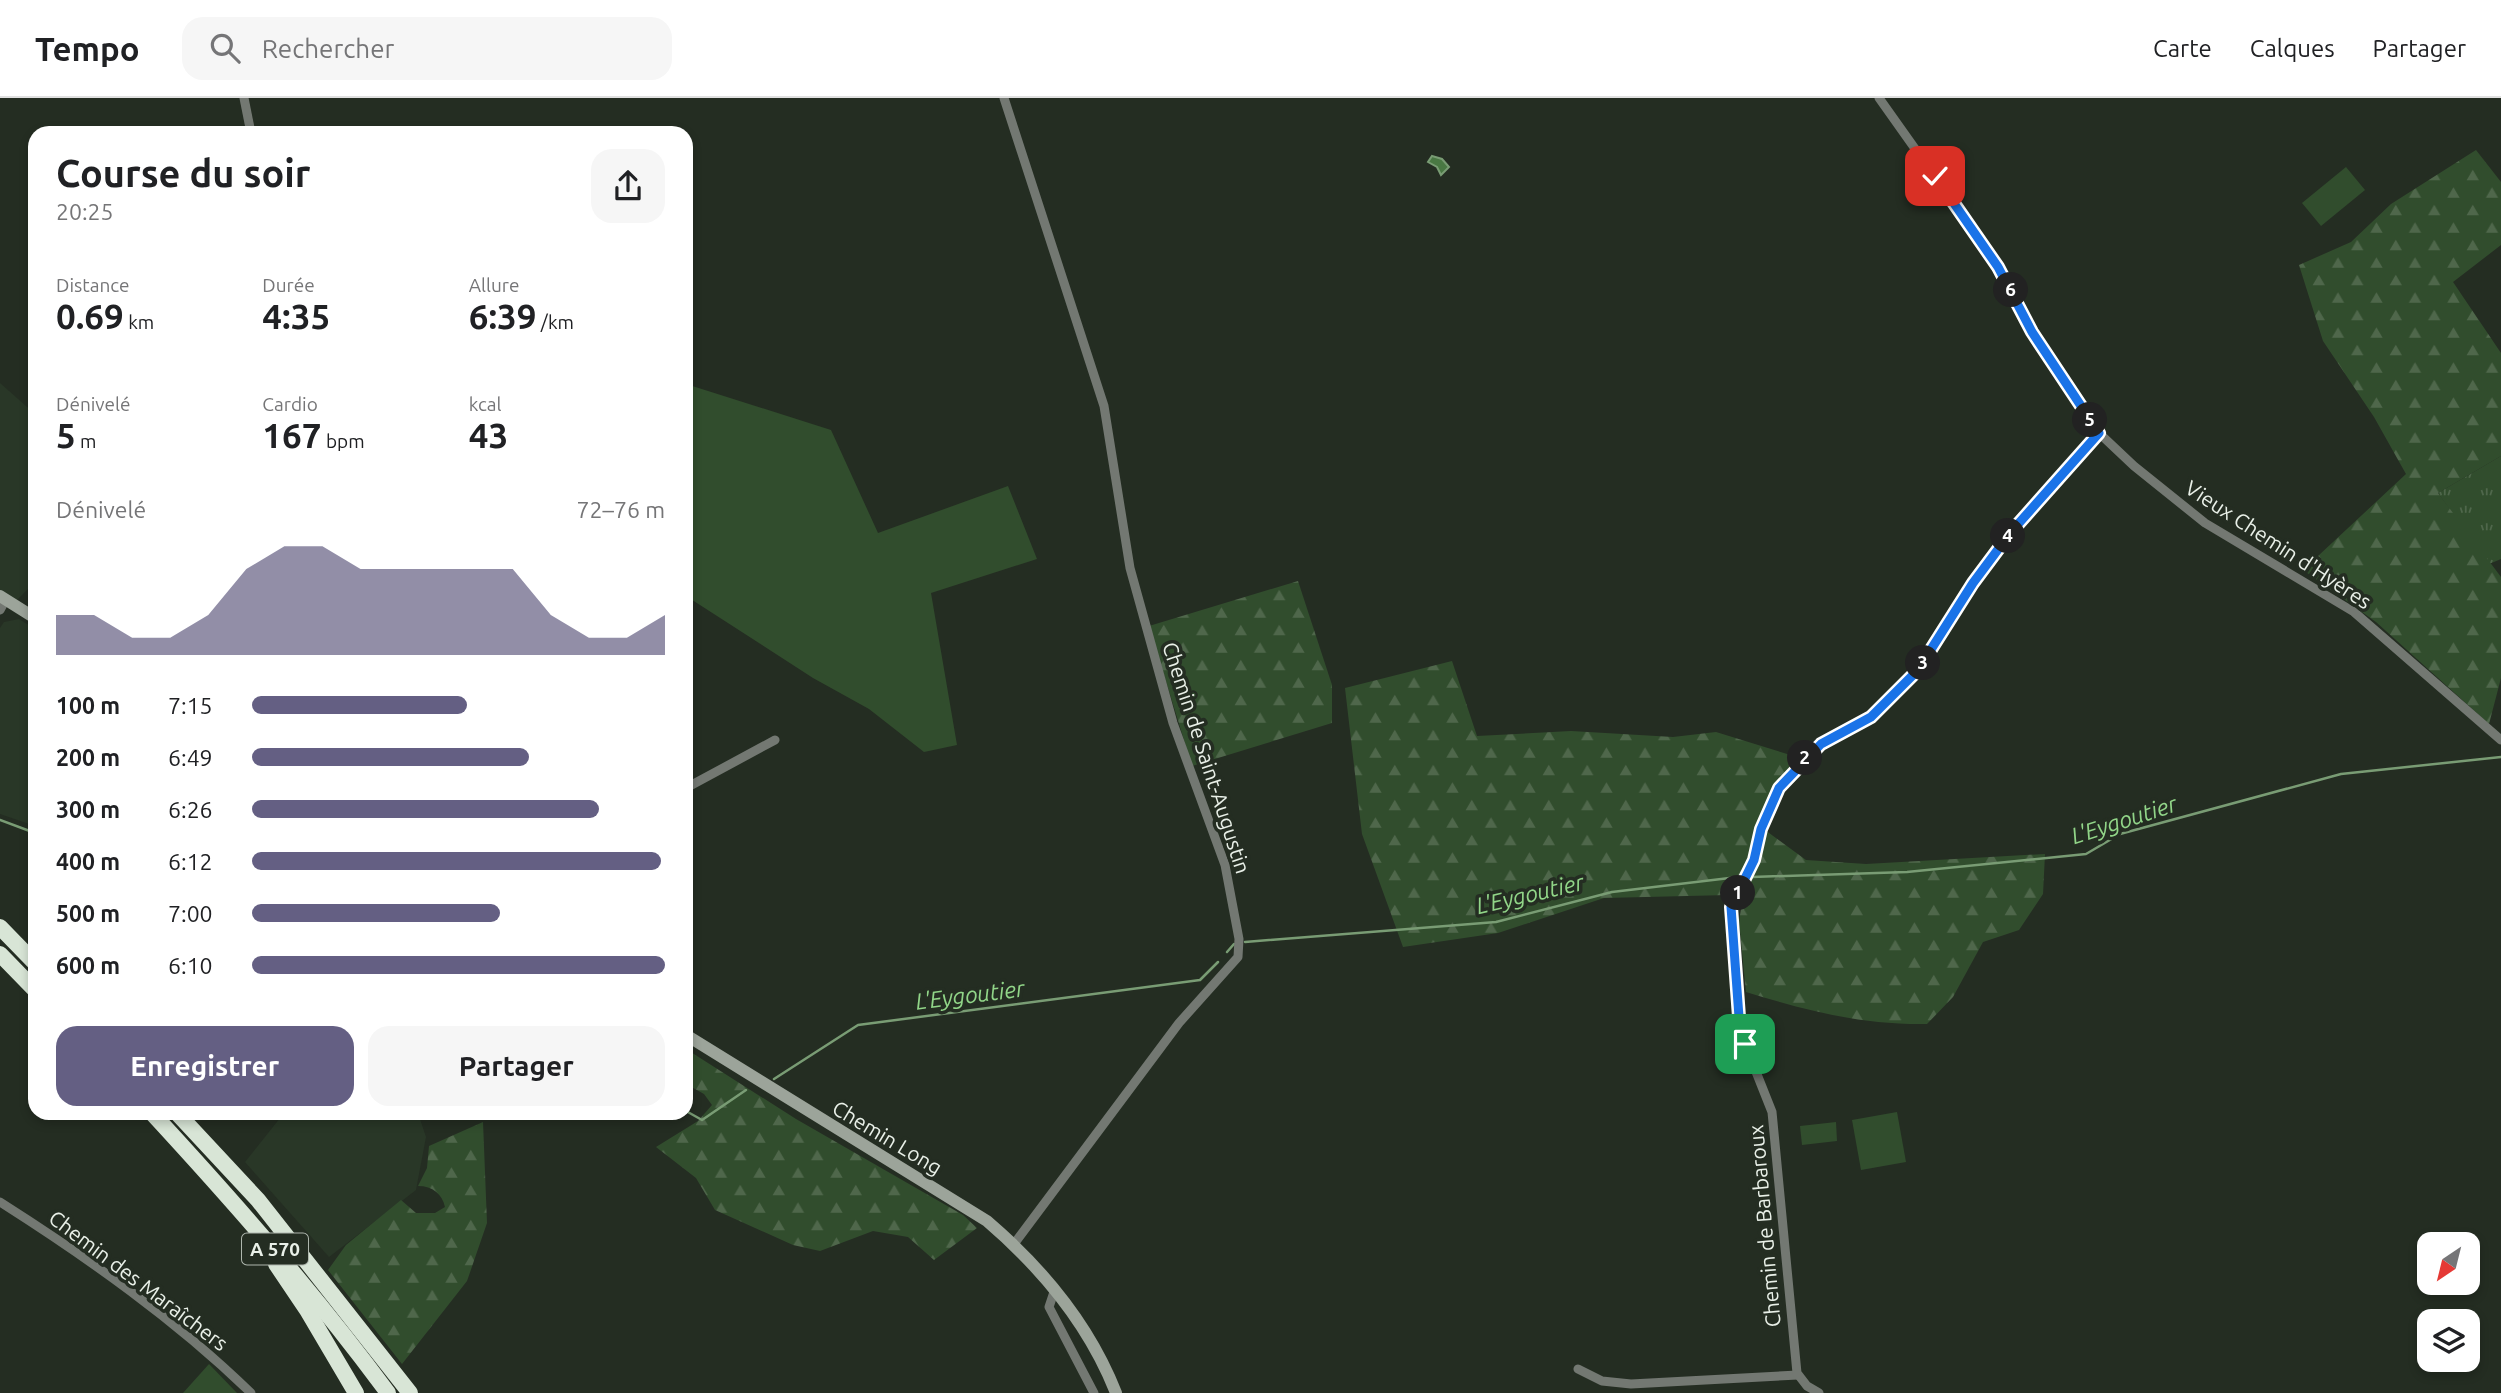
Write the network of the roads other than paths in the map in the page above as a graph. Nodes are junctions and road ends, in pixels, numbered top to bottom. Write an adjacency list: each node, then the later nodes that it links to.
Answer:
1 (244, 98): 4 (street)
2 (1003, 98): 20 (street, Chemin de Saint-Augustin)
3 (1879, 98): 5 (street, Vieux Chemin d'Hyères)
4 (250, 126)
5 (2099, 433): 9 (street, Vieux Chemin d'Hyères); 23 (street, Chemin de Barbaroux)
6 (2, 602): 7 (main road)
7 (28, 615)
8 (775, 740): 10 (street)
9 (2501, 740)
10 (693, 784)
11 (0, 927): 13 (highway)
12 (0, 954): 14 (highway)
13 (28, 956)
14 (28, 983)
15 (693, 1039): 20 (main road, Chemin Long)
16 (159, 1120): 18 (highway, A 570)
17 (184, 1120): 27 (highway, A 570)
18 (193, 1157): 25 (highway); 26 (highway, A 570)
19 (0, 1202): 24 (street, Chemin des Maraîchers)
20 (1014, 1244): 21 (main road, Chemin Long)
21 (1055, 1289): 28 (street); 29 (main road, Chemin Long)
22 (1578, 1369): 23 (street)
23 (1798, 1375): 30 (street)
24 (251, 1393)
25 (356, 1393)
26 (388, 1393)
27 (410, 1393)
28 (1094, 1393)
29 (1116, 1393)
30 (1819, 1393)

